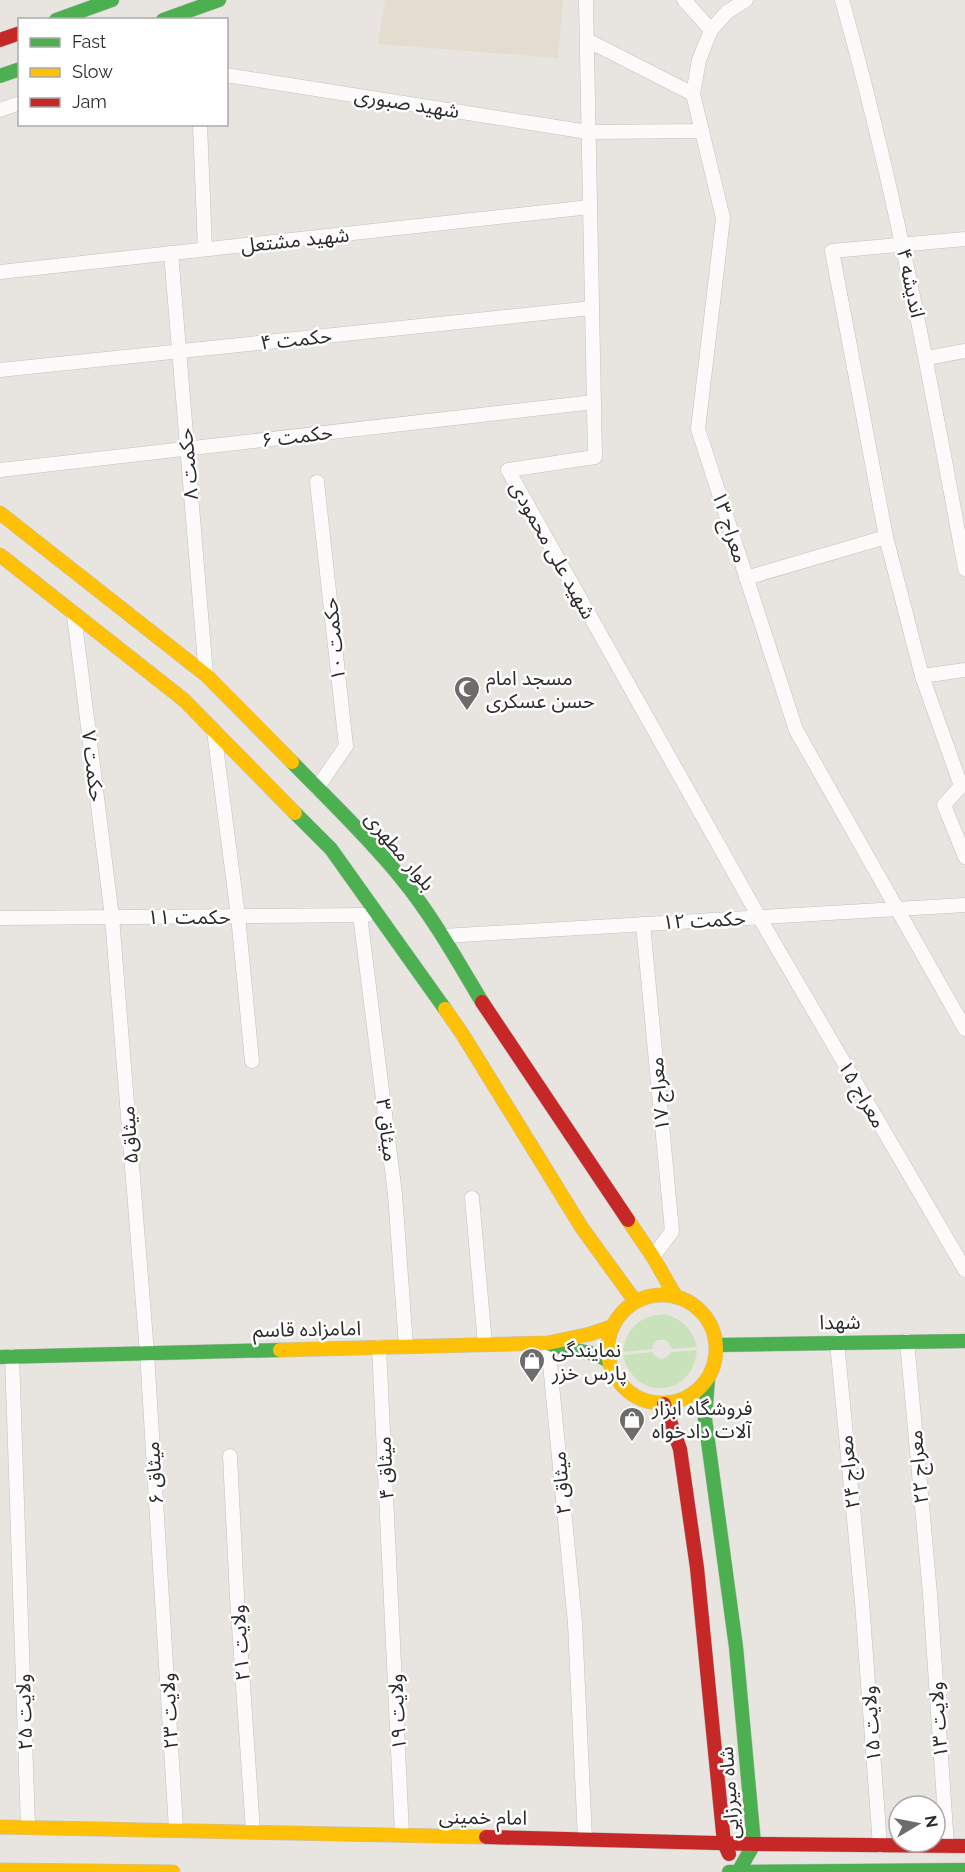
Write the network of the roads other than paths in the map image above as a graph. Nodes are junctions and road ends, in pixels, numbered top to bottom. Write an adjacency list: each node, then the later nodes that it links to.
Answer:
1 (112, 0): 7 (street)
2 (219, 0): 8 (street)
3 (586, 0): 12 (street, شهید علی محمودی)
4 (684, 0): 9 (street)
5 (746, 0): 9 (street, معراج ۱۳)
6 (842, 0): 24 (street, اندیشه ۴)
7 (62, 18)
8 (169, 18)
9 (711, 30): 16 (street, معراج ۱۳)
10 (18, 34): 11 (street)
11 (0, 40)
12 (587, 40): 16 (street); 21 (street, شهید علی محمودی)
13 (18, 70): 15 (street)
14 (228, 75): 21 (street, شهید صبوری)
15 (0, 76)
16 (693, 94): 20 (street, معراج ۱۳)
17 (18, 104): 18 (street)
18 (0, 110)
19 (200, 126): 25 (street)
20 (702, 131): 21 (street, شهید صبوری); 41 (street, معراج ۱۳)
21 (588, 132): 22 (street, شهید علی محمودی)
22 (590, 207): 25 (street, شهید مشتعل); 28 (street, شهید علی محمودی)
23 (965, 238): 24 (street)
24 (903, 244): 31 (street, اندیشه ۴); 38 (street)
25 (205, 249): 26 (street, شهید مشتعل)
26 (171, 253): 27 (street, شهید مشتعل); 29 (street, حکمت ۸)
27 (0, 272)
28 (592, 308): 29 (street, حکمت ۴); 33 (street, شهید علی محمودی)
29 (179, 351): 32 (street, حکمت ۴); 34 (street, حکمت ۸)
30 (965, 351): 31 (street)
31 (927, 358): 40 (street, اندیشه ۴)
32 (0, 370)
33 (594, 402): 34 (street, حکمت ۶); 57 (street, شهید علی محمودی)
34 (187, 449): 35 (street, حکمت ۶); 44 (street, حکمت ۸)
35 (0, 470)
36 (317, 482): 49 (street, حکمت ۱۰)
37 (0, 513): 44 (street, بلوار مطهری)
38 (886, 537): 41 (street); 45 (street)
39 (0, 555): 42 (street, بلوار مطهری)
40 (965, 569)
41 (746, 578): 52 (street, معراج ۱۳)
42 (74, 615): 46 (street, بلوار مطهری); 56 (street, حکمت ۷)
43 (965, 670): 45 (street)
44 (206, 675): 47 (street, بلوار مطهری)
45 (922, 676): 48 (street)
46 (214, 731): 47 (street, بلوار مطهری); 55 (street)
47 (251, 744): 49 (street, بلوار مطهری); 54 (street, بلوار مطهری)
48 (963, 785): 50 (street)
49 (317, 788): 60 (street, بلوار مطهری)
50 (965, 857)
51 (965, 905): 52 (street, حکمت ۱۲)
52 (897, 909): 57 (street, حکمت ۱۲); 61 (street, معراج ۱۳)
53 (360, 915): 54 (street, حکمت ۱۱); 55 (street, حکمت ۱۱); 75 (street, میثاق ۳)
54 (378, 915): 67 (street, بلوار مطهری)
55 (238, 916): 56 (street, حکمت ۱۱); 62 (street)
56 (112, 917): 58 (street, حکمت ۱۱); 77 (street, میثاق۵)
57 (759, 917): 59 (street, حکمت ۱۲); 65 (street, معراج ۱۵)
58 (0, 918)
59 (643, 924): 60 (street, حکمت ۱۲); 64 (street, معراج ۱۷)
60 (443, 936): 64 (street, بلوار مطهری)
61 (965, 1029)
62 (252, 1061)
63 (472, 1198): 73 (street)
64 (653, 1257): 66 (street, بلوار مطهری)
65 (965, 1270)
66 (676, 1297): 67 (street); 74 (street)
67 (635, 1301): 68 (street)
68 (613, 1326): 72 (street, امامزاده قاسم); 79 (street)
69 (907, 1341): 70 (street, شهدا); 71 (street, شهدا); 85 (street, معراج ۲۲)
70 (965, 1341)
71 (837, 1342): 74 (street, شهدا); 86 (street, معراج ۲۴)
72 (548, 1343): 73 (street, امامزاده قاسم); 79 (street); 93 (street, میثاق ۲)
73 (485, 1344): 75 (street, امامزاده قاسم)
74 (716, 1345): 80 (street)
75 (406, 1346): 76 (street, امامزاده قاسم)
76 (379, 1347): 77 (street, امامزاده قاسم); 83 (street, میثاق ۴)
77 (147, 1353): 78 (street, امامزاده قاسم); 84 (street, میثاق ۶)
78 (6, 1356): 89 (street, ولایت ۲۵)
79 (609, 1361): 81 (street)
80 (708, 1378): 81 (street); 95 (street, شاه میرزایی)
81 (664, 1404): 94 (street, شاه میرزایی)
82 (230, 1456): 91 (street, ولایت ۲۱)
83 (391, 1589): 92 (street, ولایت ۱۹)
84 (162, 1592): 90 (street, ولایت ۲۳)
85 (930, 1594): 87 (street, ولایت ۱۳)
86 (862, 1602): 96 (street, ولایت ۱۵)
87 (943, 1794)
88 (0, 1827): 89 (street, امام خمینی)
89 (28, 1827): 90 (street, امام خمینی)
90 (176, 1829): 91 (street, امام خمینی)
91 (253, 1830): 92 (street, امام خمینی)
92 (402, 1834): 93 (street, امام خمینی)
93 (585, 1839): 94 (street, امام خمینی)
94 (724, 1843): 95 (street, امام خمینی); 106 (street, شاه میرزایی)
95 (754, 1844): 96 (street, امام خمینی); 106 (street, شاه میرزایی)
96 (880, 1846): 97 (street, امام خمینی)
97 (887, 1846)
98 (947, 1846): 99 (street, امام خمینی)
99 (965, 1846)
100 (0, 1870): 102 (street)
101 (965, 1870): 103 (street)
102 (78, 1871): 104 (street)
103 (886, 1871): 106 (street)
104 (173, 1872)
105 (729, 1872): 106 (street)
106 (738, 1872)

